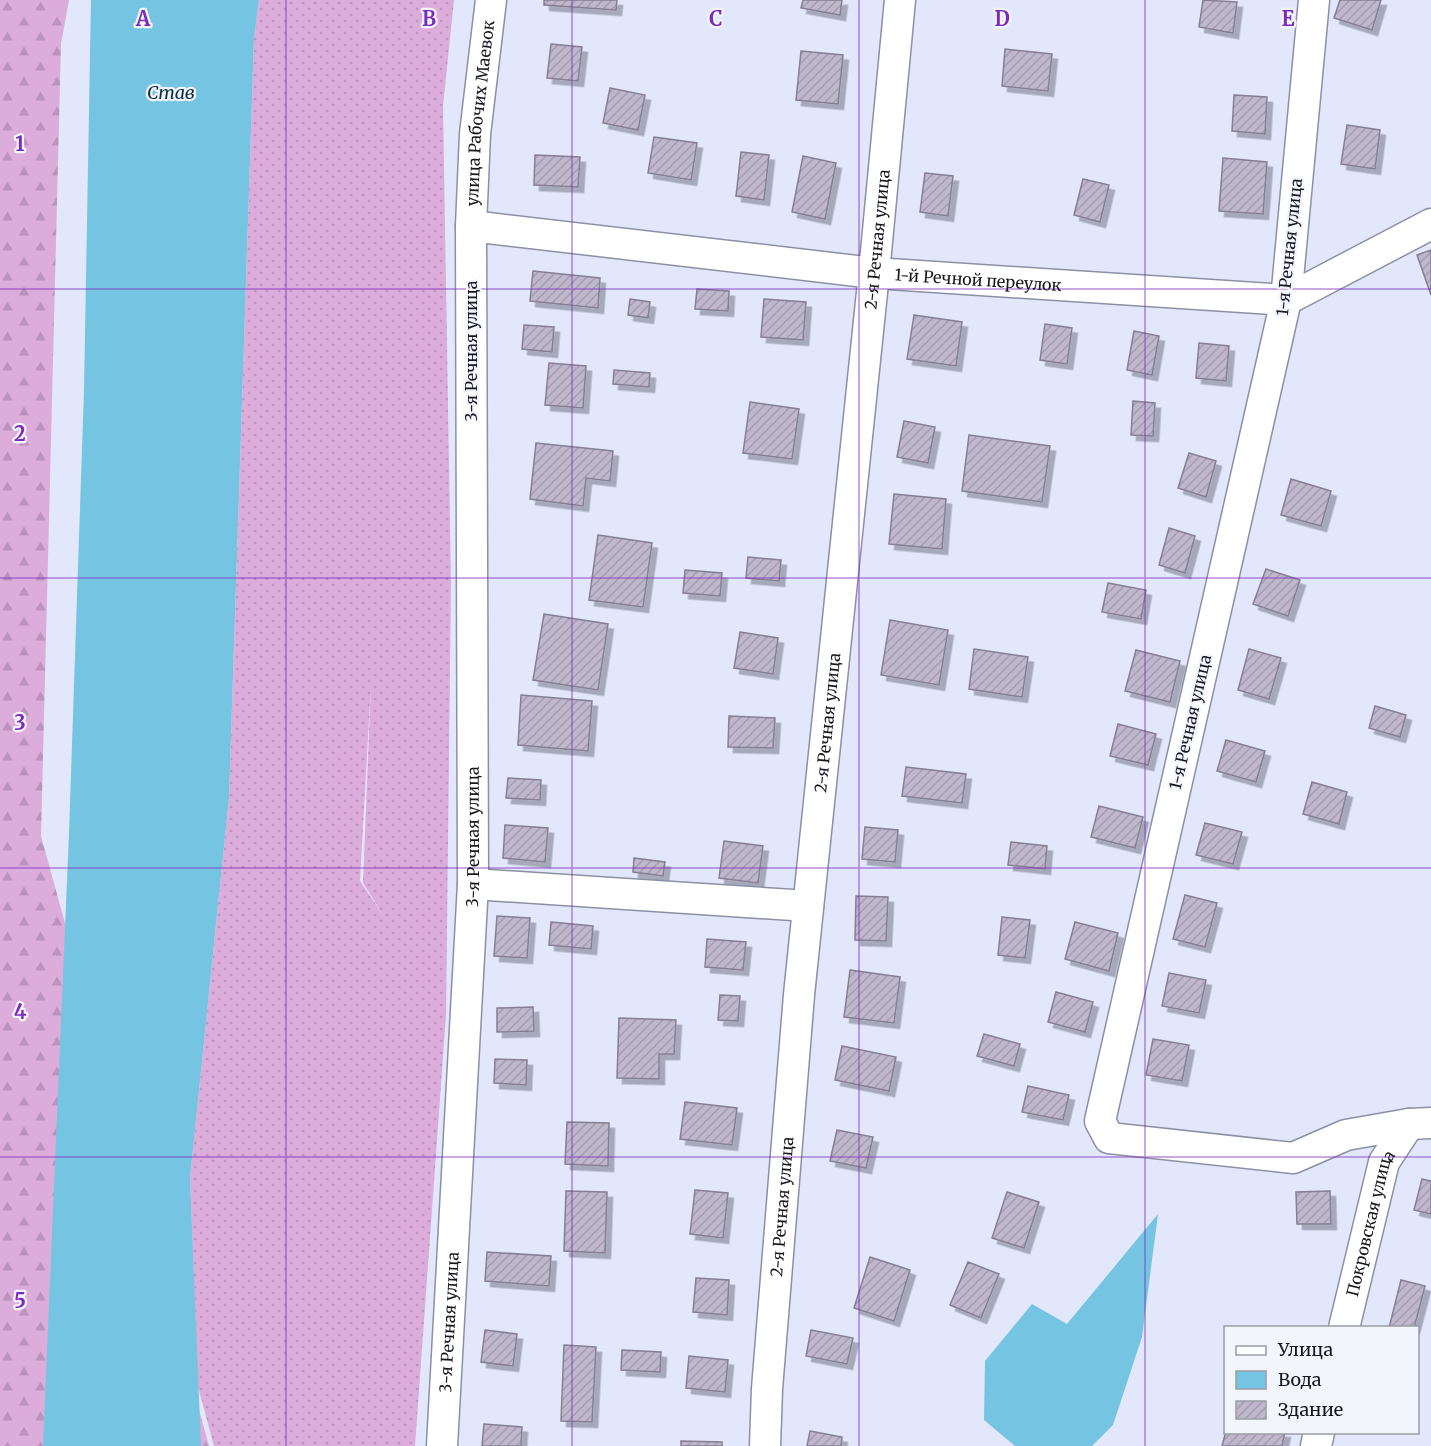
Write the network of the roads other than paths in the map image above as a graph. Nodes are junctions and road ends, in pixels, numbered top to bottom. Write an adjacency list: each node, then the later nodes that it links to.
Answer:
1 (491, 0): 5 (street, улица Рабочих Маевок)
2 (900, 0): 6 (street, 2-я Речная улица)
3 (1314, 0): 7 (street, 1-я Речная улица)
4 (1431, 224): 7 (street)
5 (471, 226): 6 (street, 1-й Речной переулок); 8 (street, 3-я Речная улица)
6 (874, 273): 7 (street, 1-й Речной переулок); 9 (street, 2-я Речная улица)
7 (1286, 300): 10 (street, 1-я Речная улица)
8 (473, 884): 9 (street); 12 (street, 3-я Речная улица)
9 (808, 906): 13 (street, 2-я Речная улица)
10 (1420, 1124): 11 (street, Покровская улица)
11 (1344, 1326)
12 (442, 1446)
13 (765, 1446)

